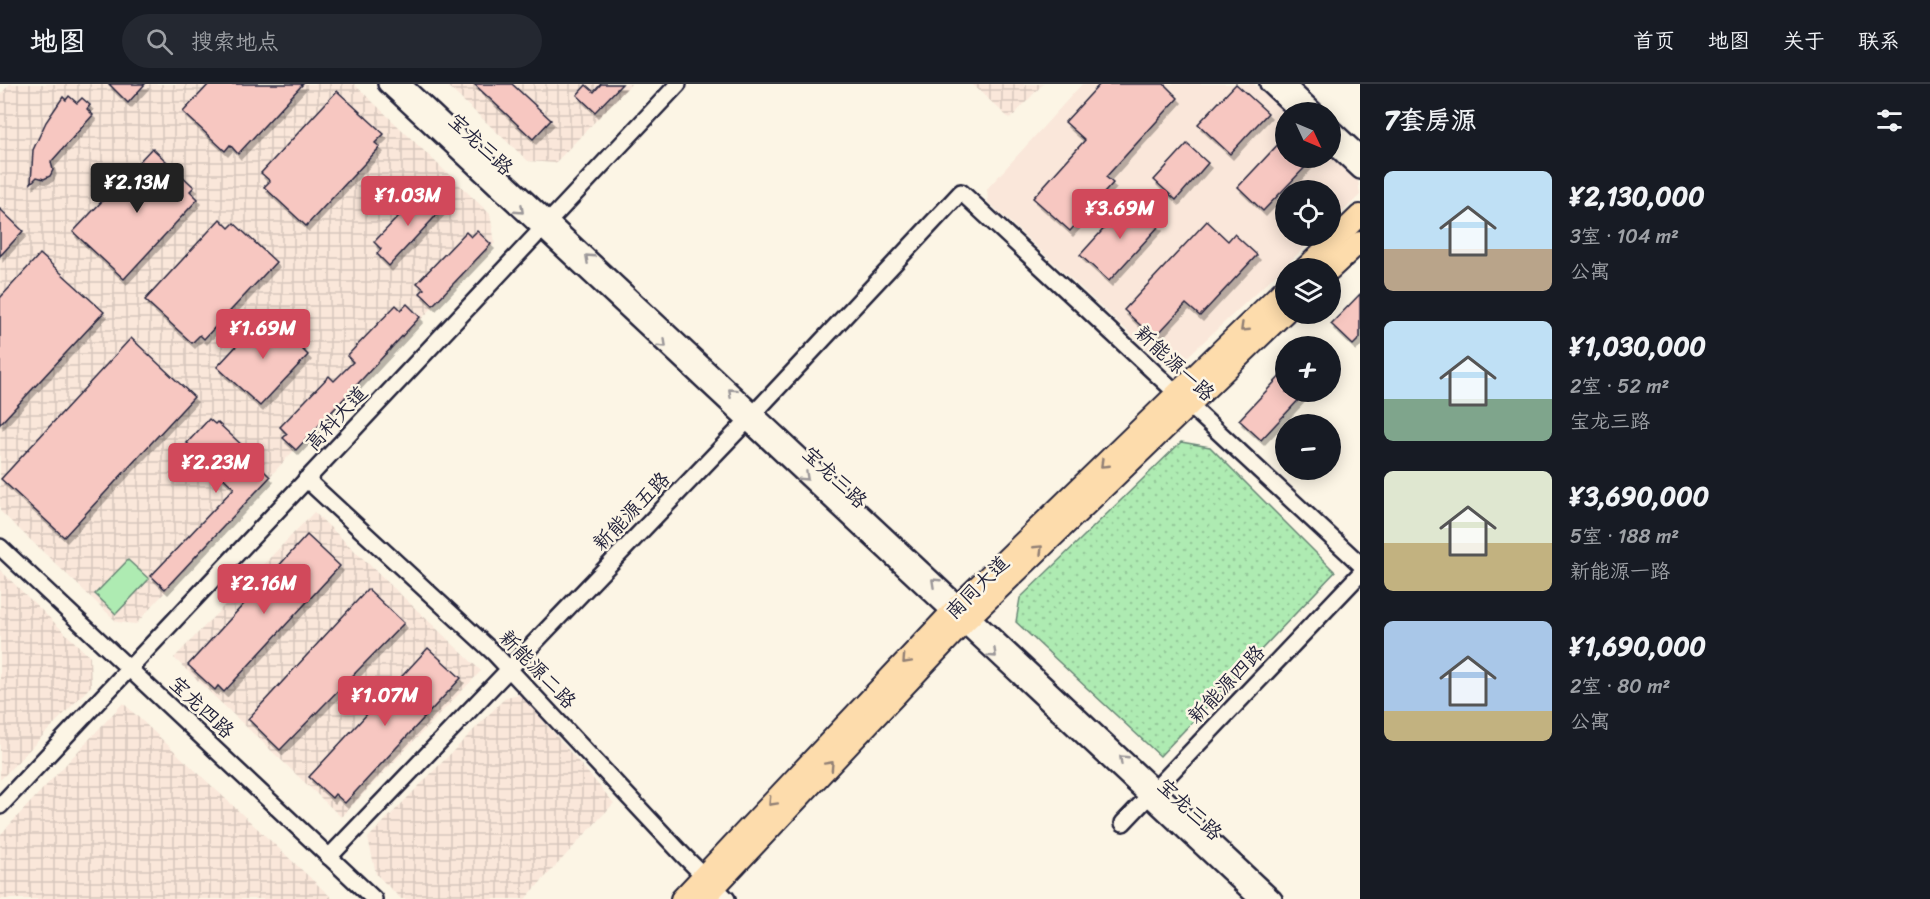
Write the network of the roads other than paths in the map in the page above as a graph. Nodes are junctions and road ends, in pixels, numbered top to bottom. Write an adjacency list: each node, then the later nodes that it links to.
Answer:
1 (386, 84): 14 (street, 宝龙三路, one-way to 14)
2 (403, 84): 14 (street, 宝龙三路)
3 (678, 84): 14 (street, 高科大道)
4 (1268, 84): 6 (street)
5 (1286, 84): 7 (street)
6 (1287, 102)
7 (1305, 102)
8 (1341, 136): 10 (street)
9 (1341, 153): 11 (street)
10 (1360, 154)
11 (1360, 171)
12 (961, 192): 20 (street, 新能源一路); 21 (street, 新能源五路)
13 (1360, 214): 16 (main road)
14 (545, 225): 21 (street, 宝龙三路); 22 (street, 高科大道)
15 (1360, 242): 17 (main road)
16 (1315, 258)
17 (1341, 260)
18 (1275, 299): 20 (main road, 南同大道, one-way to 20)
19 (1275, 321): 20 (main road, 南同大道)
20 (1182, 399): 24 (street, 新能源一路); 26 (main road, 南同大道)
21 (750, 417): 26 (street, 宝龙三路); 28 (street, 新能源五路)
22 (306, 479): 27 (street, 高科大道); 28 (street, 新能源二路)
23 (0, 547): 27 (street, 宝龙四路)
24 (1360, 564)
25 (1360, 574): 29 (street, 新能源四路)
26 (960, 615): 29 (street, 宝龙三路); 33 (main road, 南同大道)
27 (129, 668): 30 (street, 高科大道); 32 (street, 宝龙四路)
28 (510, 669): 32 (street, 新能源五路); 33 (street, 新能源二路)
29 (1151, 793): 31 (street, 新能源四路); 36 (street, 宝龙三路); 37 (street, 宝龙三路)
30 (0, 806)
31 (1123, 823)
32 (329, 857): 34 (street, 宝龙四路)
33 (712, 890): 35 (main road, 南同大道)
34 (374, 899)
35 (681, 899)
36 (1257, 899)
37 (1274, 899)

